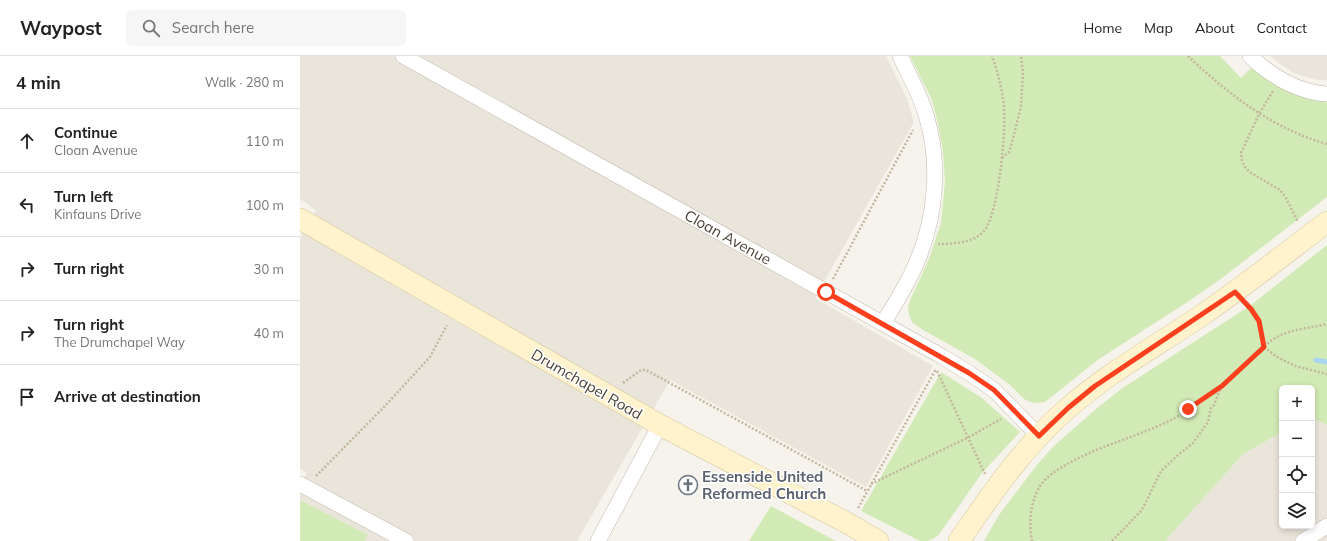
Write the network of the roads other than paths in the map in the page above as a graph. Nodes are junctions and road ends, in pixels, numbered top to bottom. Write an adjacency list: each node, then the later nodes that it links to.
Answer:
1 (403, 56): 7 (street, Cloan Avenue)
2 (900, 56): 7 (street)
3 (1250, 56): 4 (street)
4 (1327, 94)
5 (300, 219): 8 (street, Drumchapel Road)
6 (1327, 222): 9 (street)
7 (883, 323): 9 (street, Cloan Avenue)
8 (660, 425): 13 (street); 14 (street, Drumchapel Road)
9 (1039, 436): 15 (street)
10 (302, 486): 12 (street)
11 (1327, 526): 16 (street)
12 (406, 541)
13 (598, 541)
14 (878, 541)
15 (959, 541)
16 (1303, 541)

